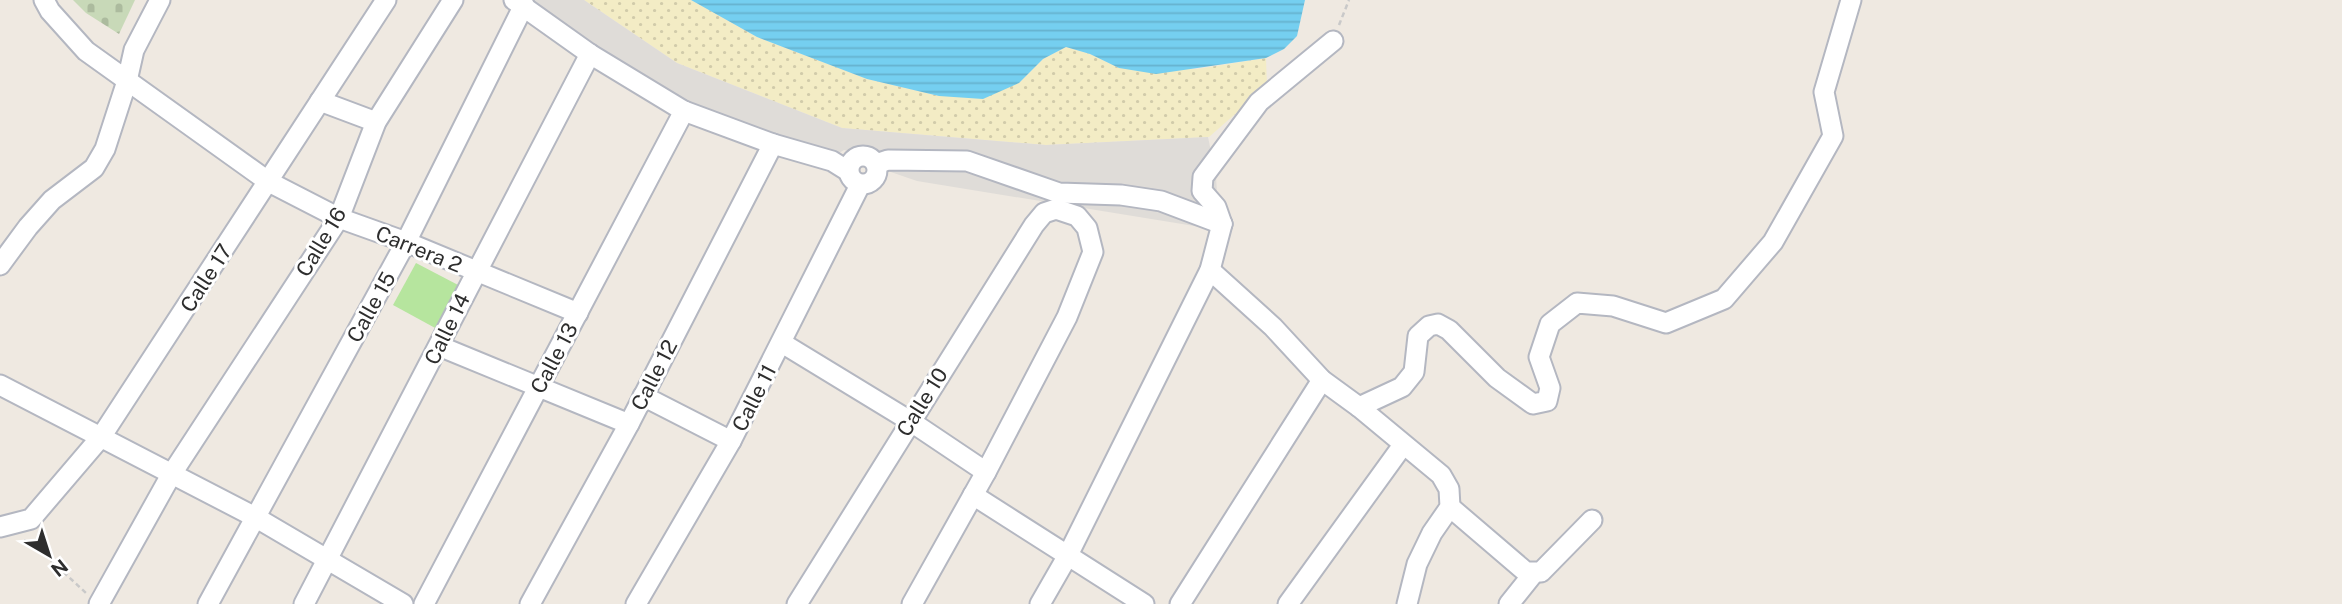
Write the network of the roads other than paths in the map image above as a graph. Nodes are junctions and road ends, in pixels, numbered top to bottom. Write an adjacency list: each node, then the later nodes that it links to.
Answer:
1 (44, 0): 9 (street, Carrera 2)
2 (160, 0): 9 (street)
3 (386, 0): 10 (street, Calle 17)
4 (453, 0): 12 (street, Calle 16)
5 (1852, 0): 29 (street)
6 (519, 3): 8 (street); 18 (street, Calle 15)
7 (1333, 41): 17 (street)
8 (590, 54): 11 (street); 21 (street, Calle 14)
9 (127, 81): 15 (street, Carrera 2); 19 (street)
10 (320, 102): 12 (street); 15 (street, Calle 17)
11 (684, 111): 13 (street); 22 (street, Calle 13)
12 (376, 122): 16 (street, Calle 16)
13 (773, 144): 14 (street); 28 (street, Calle 12)
14 (854, 178): 17 (street, Calle 11); 23 (street, Calle 11)
15 (269, 182): 16 (street, Carrera 2); 32 (street, Calle 17)
16 (339, 218): 18 (street, Carrera 2); 36 (street, Calle 16)
17 (1222, 224): 20 (street)
18 (407, 242): 21 (street, Carrera 2); 39 (street, Calle 15)
19 (0, 265)
20 (1210, 270): 25 (street); 42 (street)
21 (475, 271): 22 (street, Carrera 2); 24 (street, Calle 14)
22 (578, 313): 27 (street, Calle 13)
23 (782, 343): 30 (street); 33 (street, Calle 11)
24 (439, 346): 27 (street); 43 (street, Calle 14)
25 (1322, 380): 29 (street); 56 (street)
26 (0, 385): 32 (street)
27 (540, 386): 31 (street); 49 (street, Calle 13)
28 (643, 396): 31 (street, Calle 12); 33 (street)
29 (1359, 407): 34 (street)
30 (910, 421): 35 (street); 35 (street, Calle 10); 52 (street, Calle 10)
31 (629, 424): 50 (street, Calle 12)
32 (102, 437): 36 (street); 41 (street, Calle 17)
33 (731, 441): 51 (street, Calle 11)
34 (1403, 445): 38 (street); 57 (street)
35 (986, 472): 37 (street)
36 (171, 475): 39 (street); 45 (street, Calle 16)
37 (973, 495): 42 (street); 53 (street)
38 (1449, 498): 44 (street); 58 (street)
39 (255, 517): 43 (street); 46 (street, Calle 15)
40 (1592, 520): 44 (street)
41 (2, 526)
42 (1067, 557): 54 (street); 55 (street)
43 (327, 560): 47 (street, Calle 14); 48 (street)
44 (1533, 574): 59 (street)
45 (92, 599)
46 (208, 604)
47 (304, 604)
48 (402, 604)
49 (424, 604)
50 (530, 604)
51 (636, 604)
52 (797, 604)
53 (912, 604)
54 (1040, 604)
55 (1144, 604)
56 (1180, 604)
57 (1288, 604)
58 (1407, 604)
59 (1509, 604)

